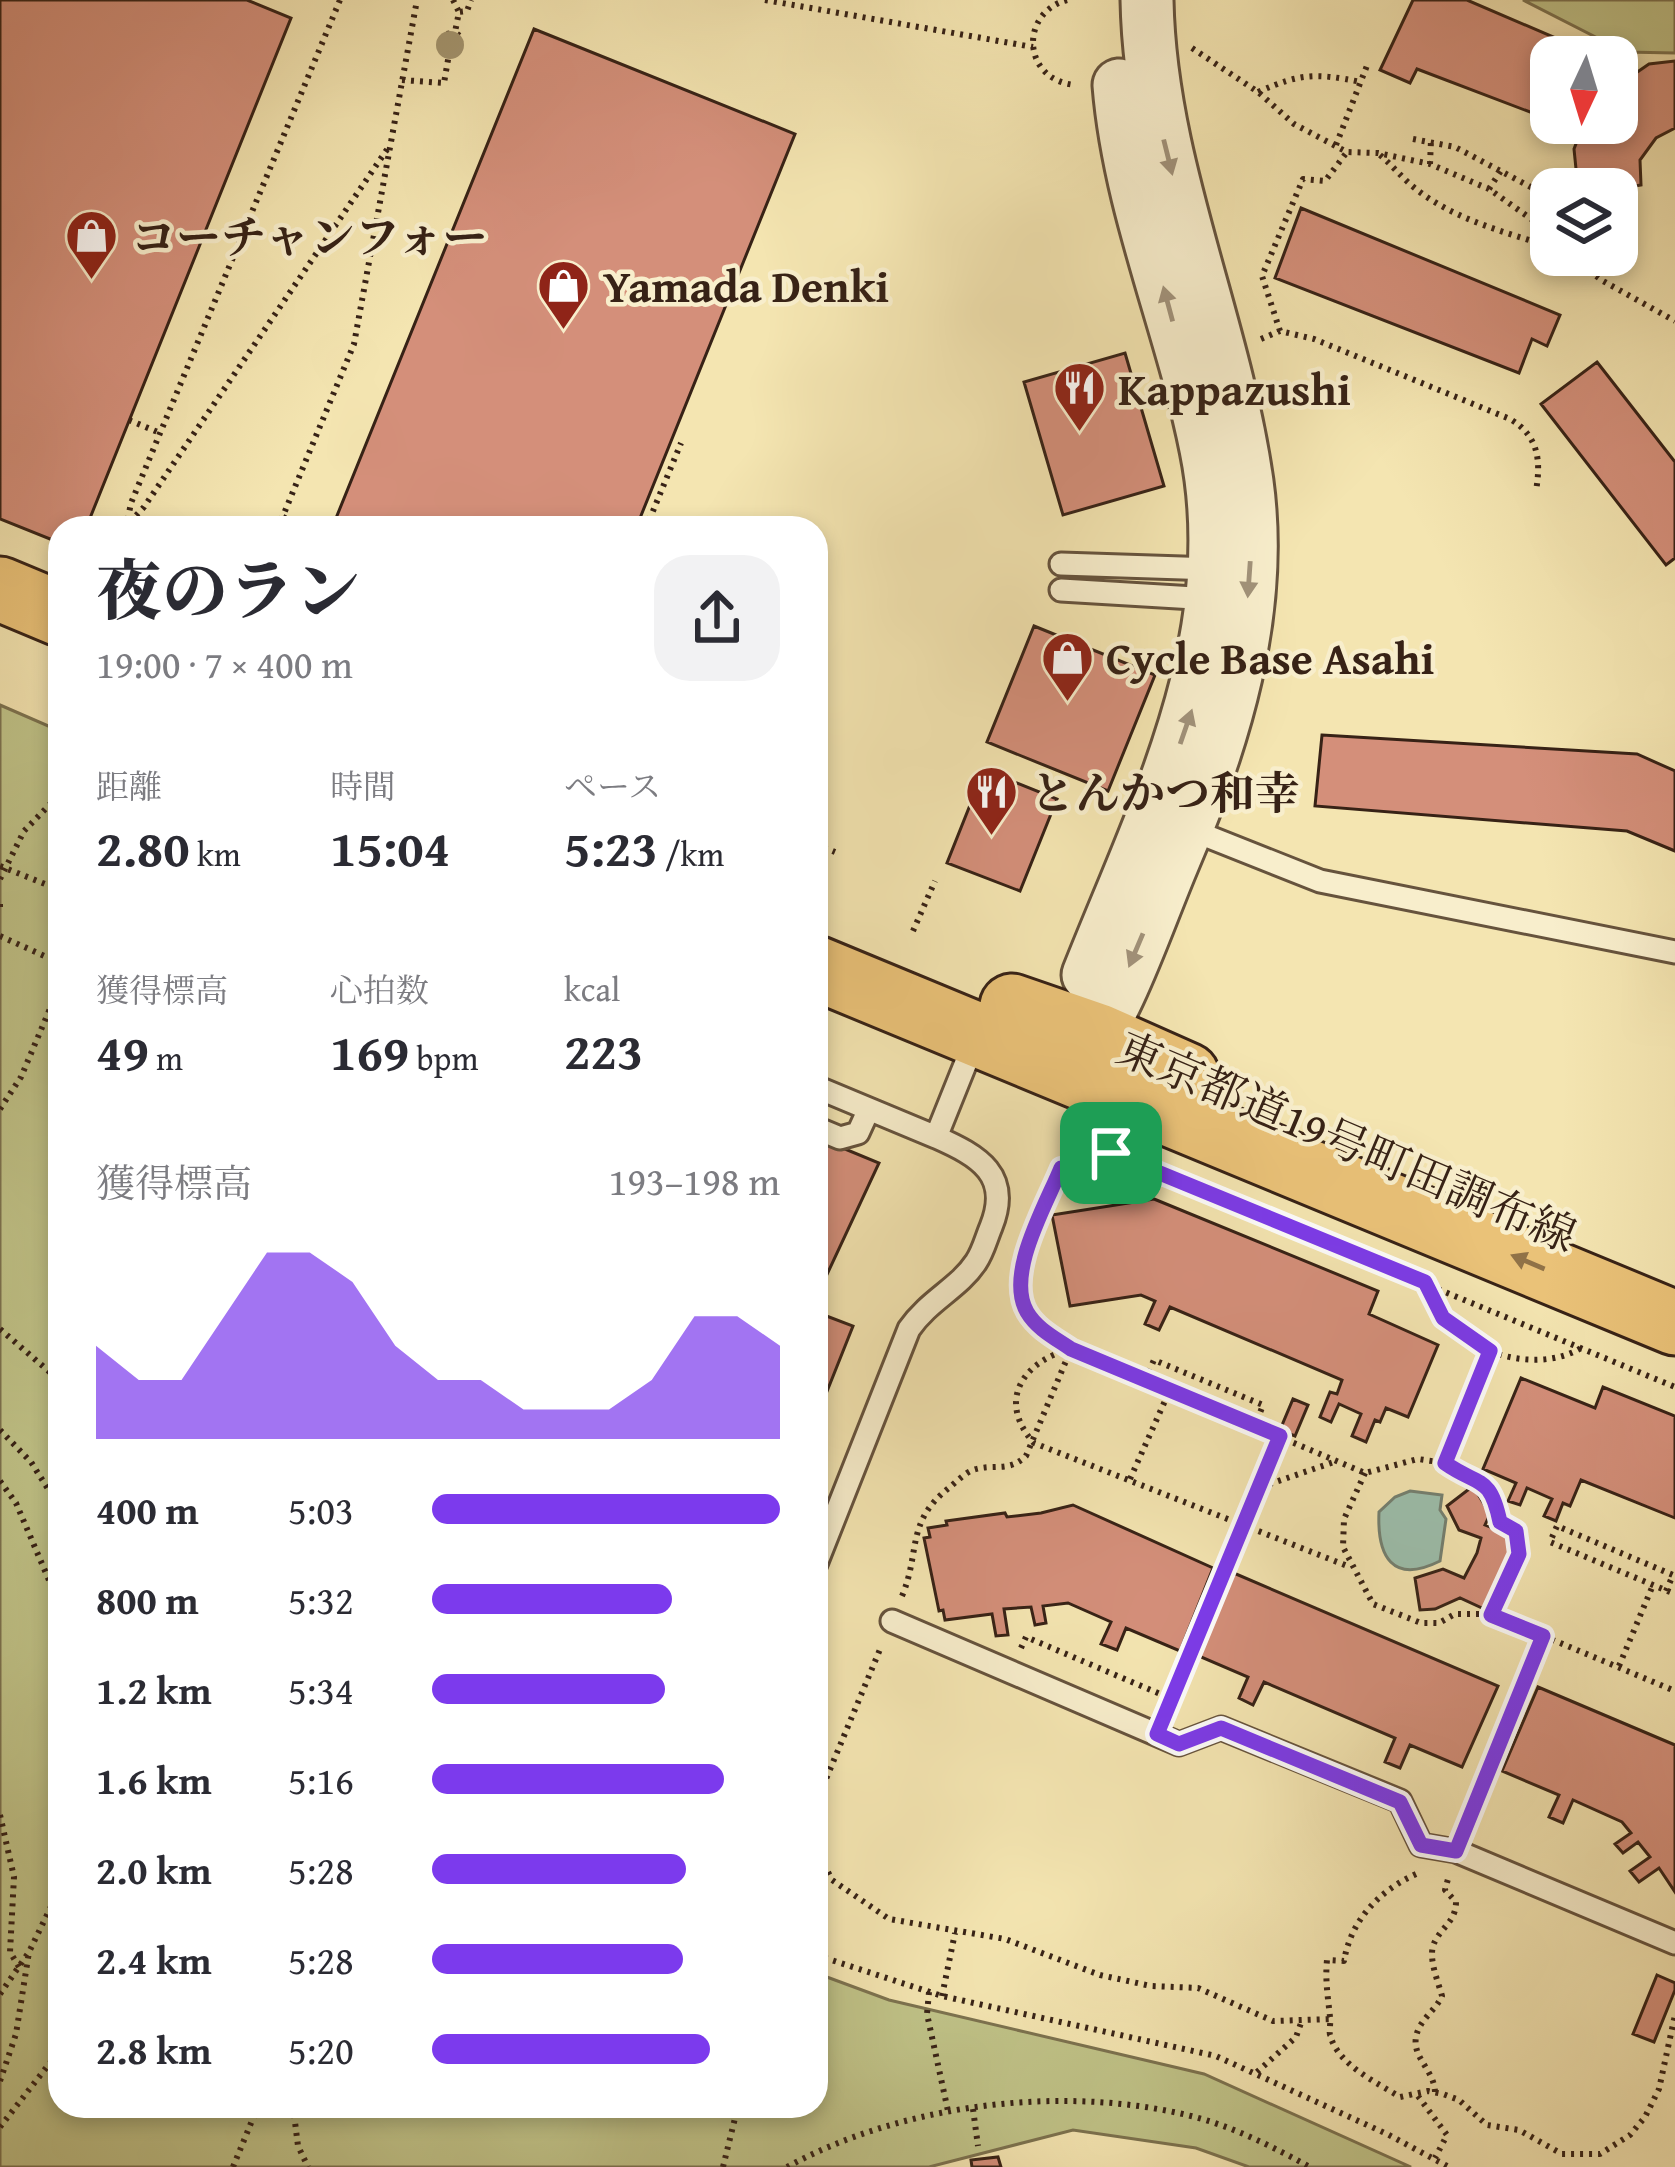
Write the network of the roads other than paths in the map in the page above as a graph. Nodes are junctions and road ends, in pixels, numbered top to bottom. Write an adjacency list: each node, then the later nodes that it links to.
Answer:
1 (1115, 0): 4 (street, one-way to 1)
2 (1148, 0): 10 (street, one-way to 10)
3 (1061, 564): 4 (lane)
4 (1213, 584): 6 (lane); 15 (street, one-way to 4)
5 (0, 589): 7 (main road)
6 (1061, 590)
7 (48, 609)
8 (0, 632): 9 (main road)
9 (48, 652)
10 (1187, 829): 12 (lane); 15 (street, one-way to 15)
11 (828, 931): 15 (main road, 東京都道19号町田調布線)
12 (1675, 952)
13 (828, 973): 14 (main road, 東京都道19号町田調布線)
14 (977, 1034): 15 (main road, 東京都道19号町田調布線); 19 (lane)
15 (1080, 1062): 20 (main road, 東京都道19号町田調布線); 21 (main road, 東京都道19号町田調布線, one-way to 15)
16 (828, 1092): 17 (lane)
17 (869, 1109): 18 (lane); 19 (lane)
18 (828, 1133)
19 (936, 1137): 22 (lane)
20 (1675, 1280)
21 (1675, 1323)
22 (828, 1534)
23 (892, 1621): 24 (lane)
24 (1675, 1943)

